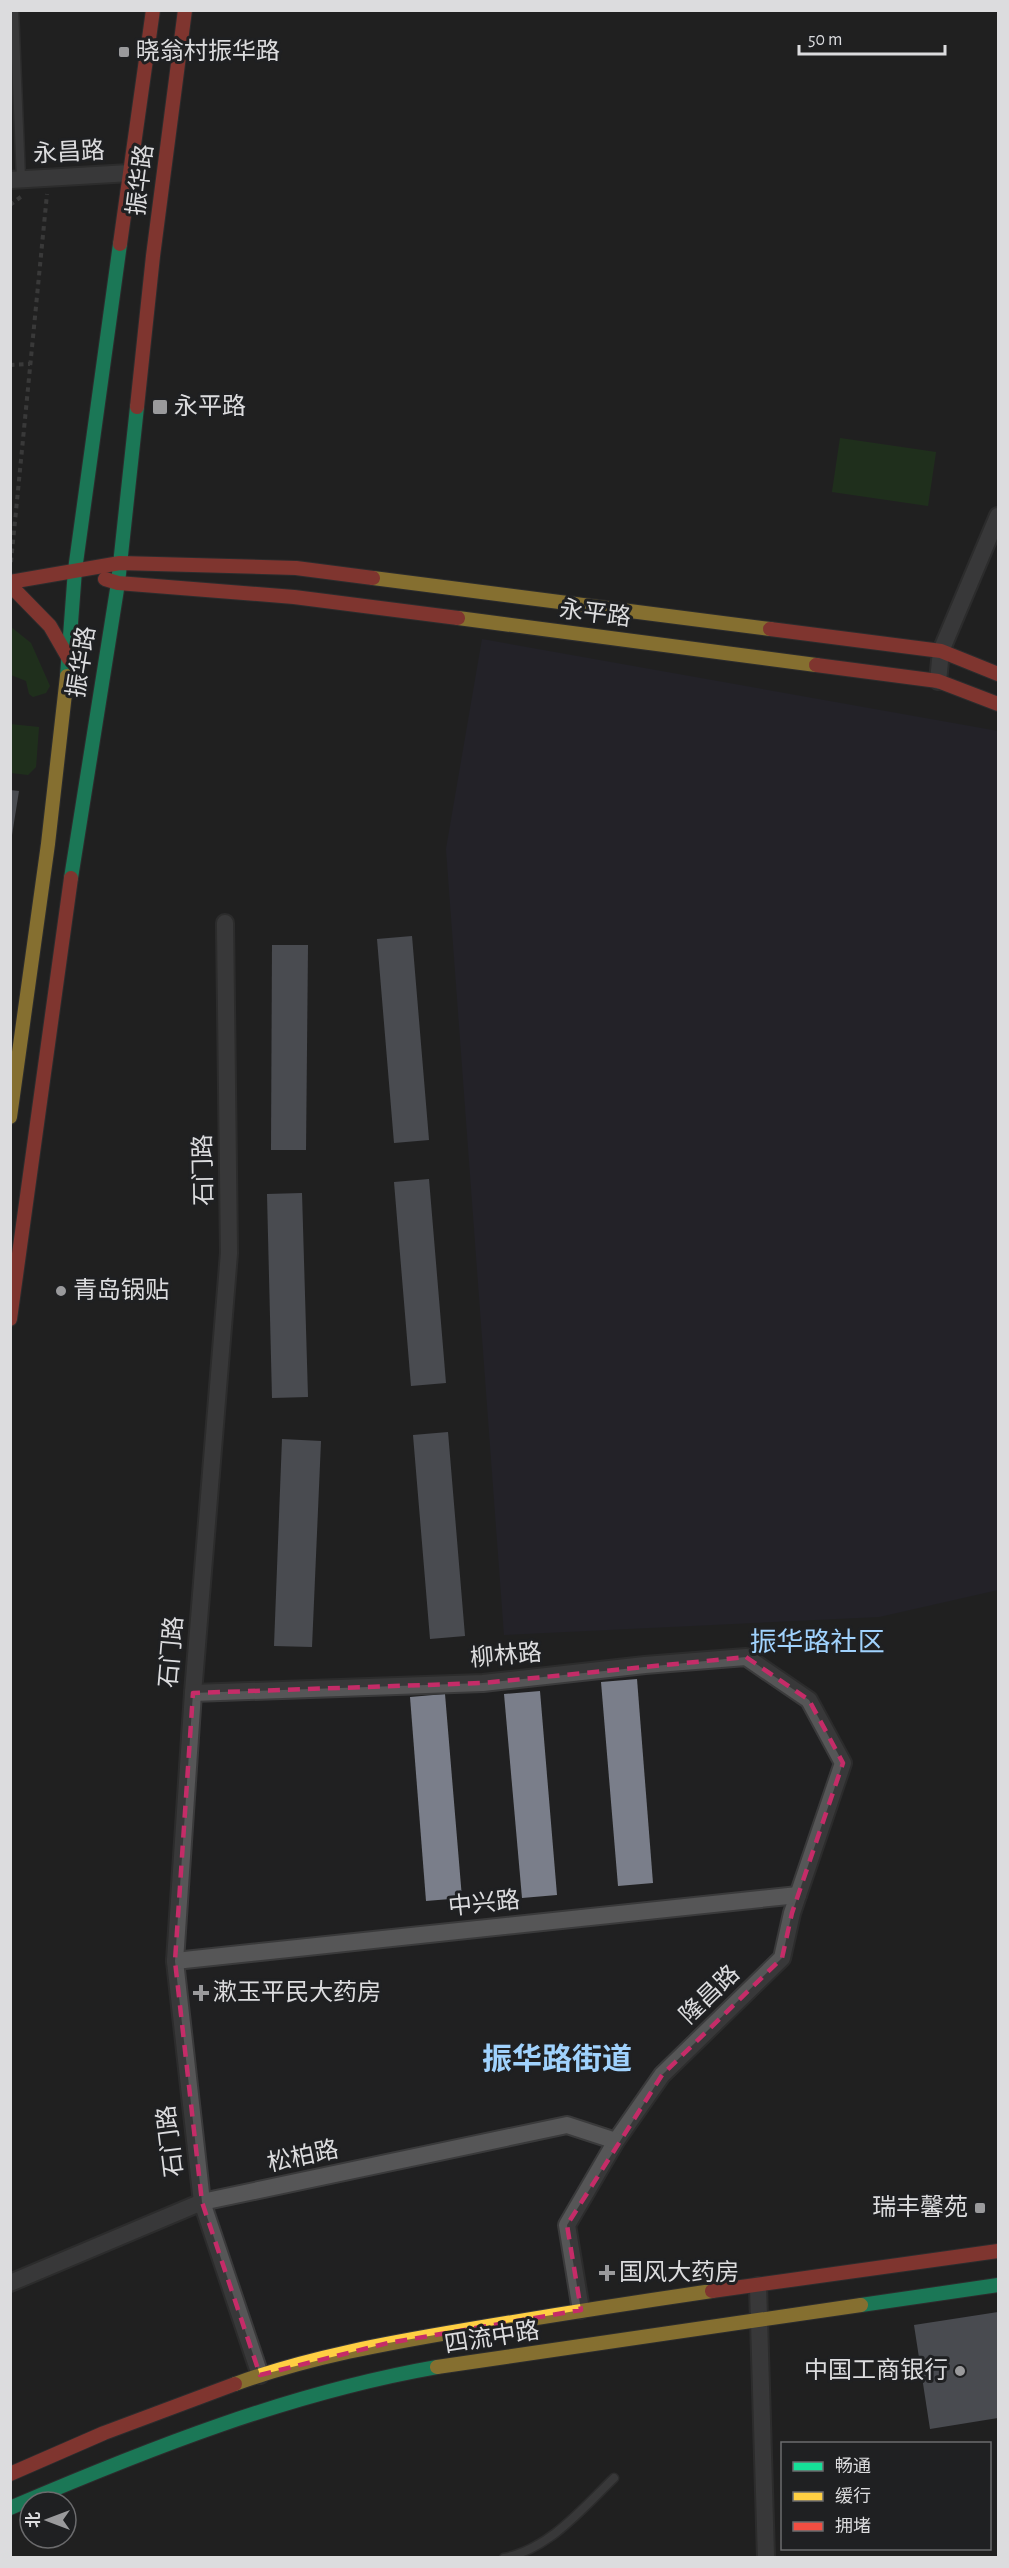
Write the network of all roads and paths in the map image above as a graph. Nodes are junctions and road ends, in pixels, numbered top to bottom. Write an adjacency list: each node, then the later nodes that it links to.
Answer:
1 (14, 10): 6 (lane)
2 (153, 10): 4 (main road, 振华路)
3 (185, 10): 11 (main road, 振华路)
4 (130, 173): 5 (street, 永昌路); 12 (main road, 振华路)
5 (48, 178): 6 (street, 永昌路); 7 (path)
6 (16, 180)
7 (30, 364): 8 (path); 10 (path)
8 (10, 365)
9 (999, 516): 15 (street)
10 (10, 563)
11 (120, 563): 12 (main road, 永平路); 13 (main road, 振华路); 15 (main road, 永平路)
12 (75, 570): 13 (main road, 永平路); 14 (main road, 永平路); 16 (main road, 振华路)
13 (118, 583): 18 (main road, 永平路); 22 (main road, 振华路)
14 (10, 584): 16 (main road)
15 (941, 651): 17 (main road, 永平路); 18 (street)
16 (69, 659): 21 (main road, 振华路)
17 (999, 674)
18 (938, 681): 19 (main road, 永平路)
19 (999, 704)
20 (225, 923): 23 (street, 石门路)
21 (10, 1117)
22 (10, 1319)
23 (193, 1693): 24 (street, 柳林路); 26 (street, 石门路)
24 (808, 1700): 25 (street, 隆昌路)
25 (798, 1895): 26 (street, 中兴路); 27 (street, 隆昌路)
26 (175, 1961): 28 (street, 石门路)
27 (616, 2141): 28 (street, 松柏路); 33 (street, 隆昌路)
28 (202, 2202): 30 (street, 松柏路); 35 (street, 石门路)
29 (999, 2251): 32 (main road, 四流中路)
30 (10, 2283)
31 (999, 2285): 34 (main road, 四流中路)
32 (758, 2286): 33 (main road, 四流中路); 34 (street)
33 (581, 2310): 35 (main road, 四流中路)
34 (760, 2320): 38 (main road, 四流中路); 40 (street)
35 (260, 2375): 36 (main road, 四流中路)
36 (10, 2474)
37 (614, 2478): 39 (lane)
38 (10, 2508)
39 (504, 2558)
40 (766, 2558)

